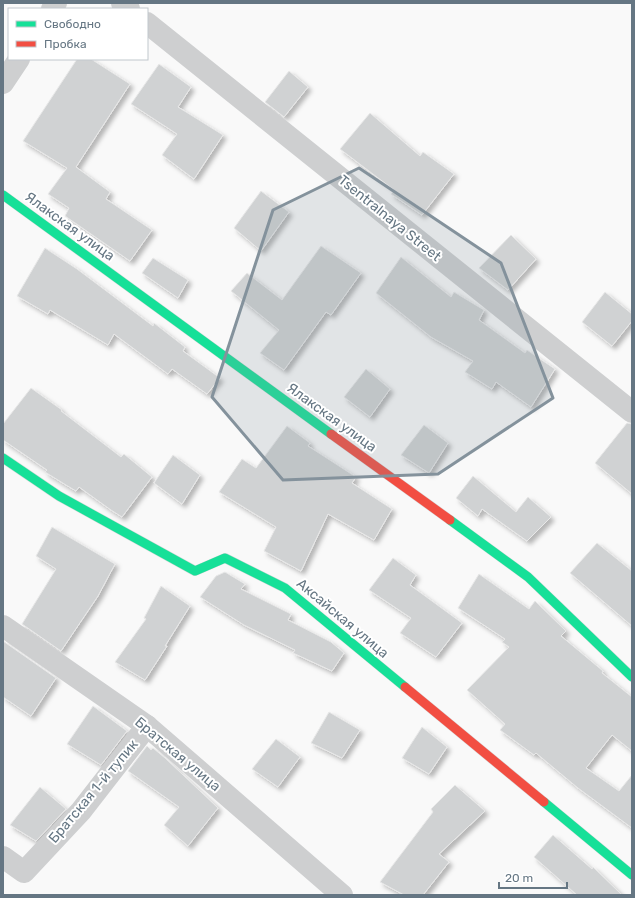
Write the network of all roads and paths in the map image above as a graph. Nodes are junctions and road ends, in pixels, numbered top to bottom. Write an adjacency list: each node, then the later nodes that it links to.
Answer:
1 (148, 24): 5 (street, Tsentralnaya Street)
2 (18, 60): 3 (street)
3 (3, 83)
4 (3, 195): 8 (street, Ялакская улица)
5 (632, 412)
6 (3, 458): 11 (street, Аксайская улица)
7 (3, 626): 9 (street, Братская улица)
8 (632, 677)
9 (147, 726): 10 (street, Братская 1-й тупик); 12 (street, Братская улица)
10 (3, 857)
11 (632, 875)
12 (342, 895)

